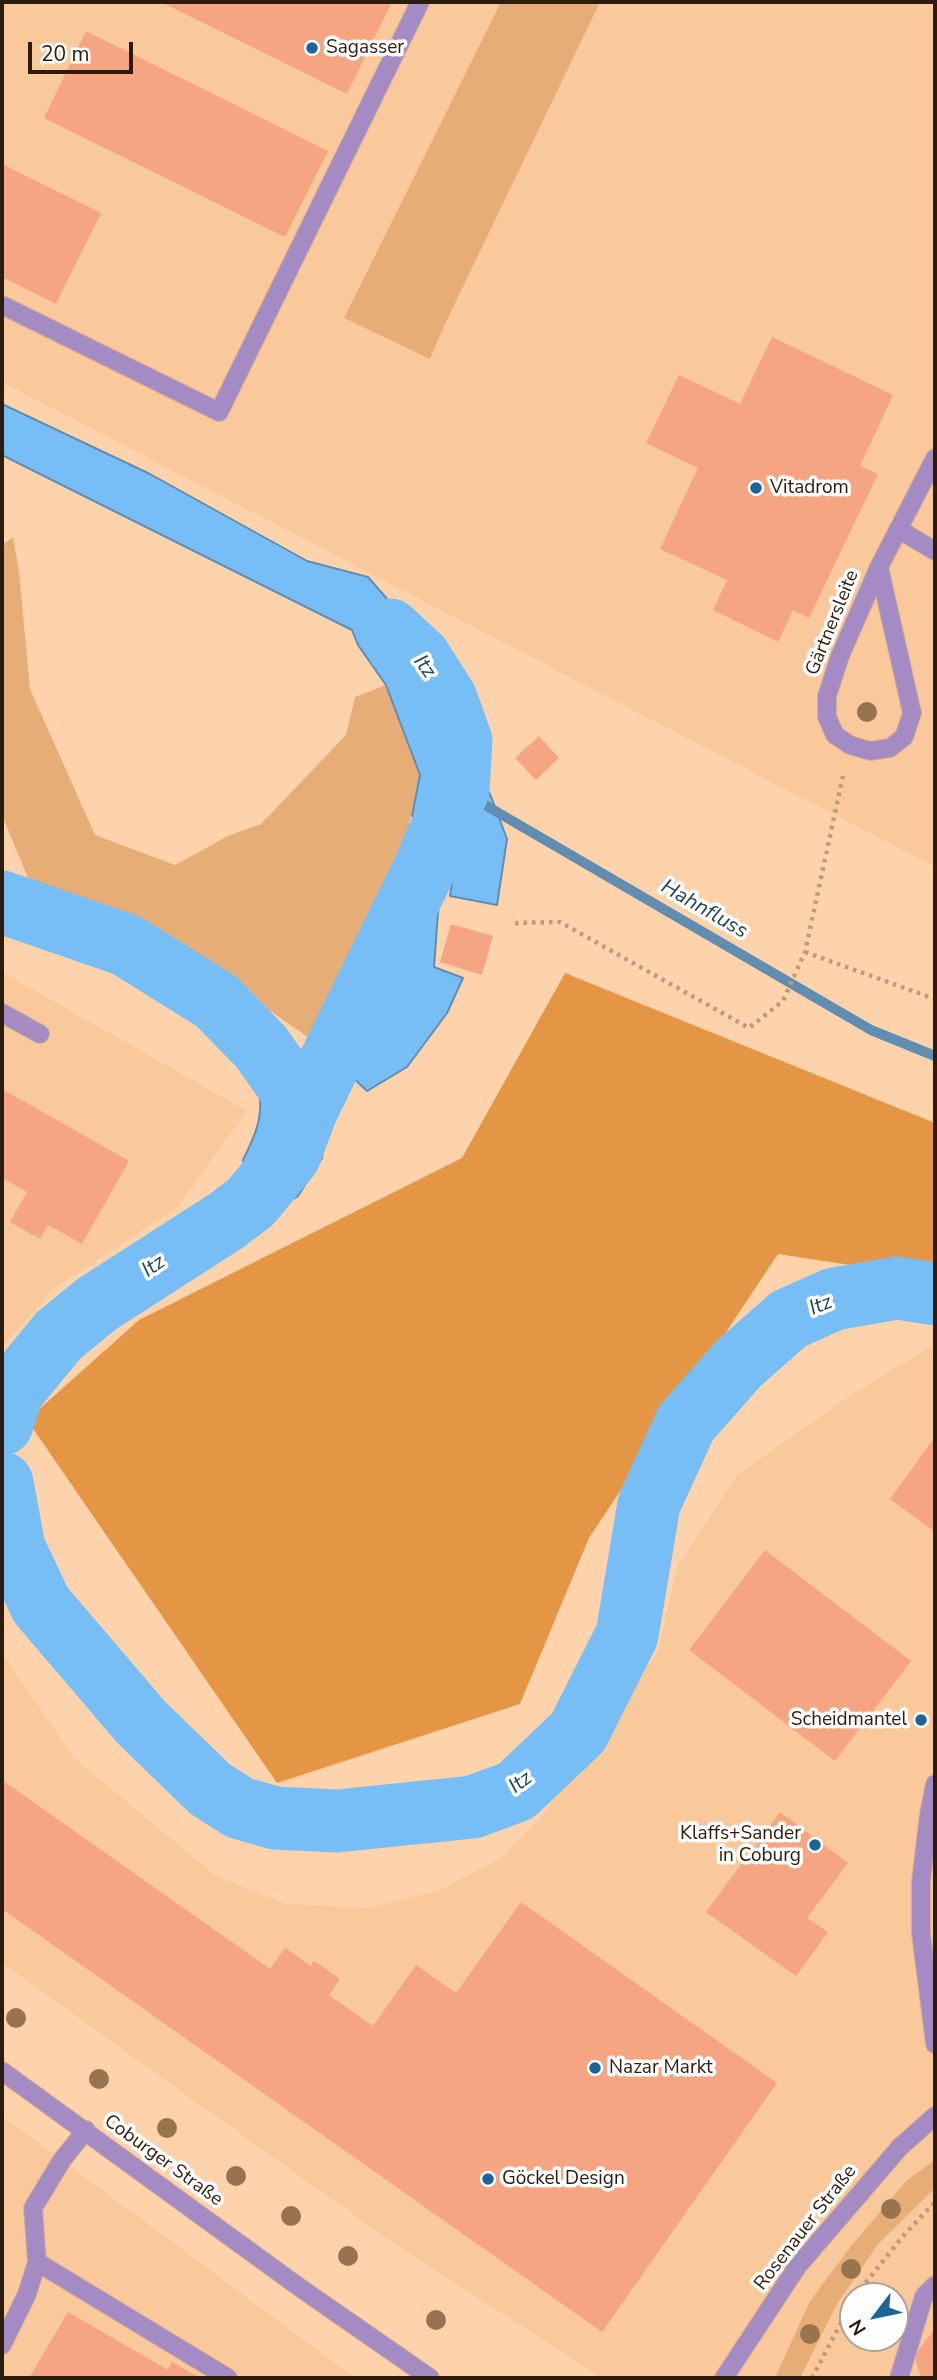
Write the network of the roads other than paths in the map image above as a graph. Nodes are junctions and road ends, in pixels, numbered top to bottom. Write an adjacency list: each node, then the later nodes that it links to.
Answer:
1 (420, 2): 2 (street)
2 (2, 305)
3 (935, 458): 4 (street, Gärtnersleite)
4 (898, 529): 5 (street); 6 (street, Gärtnersleite)
5 (935, 551)
6 (879, 567): 6 (street, Gärtnersleite)
7 (2, 1013): 8 (street)
8 (40, 1034)
9 (935, 1784): 10 (street)
10 (935, 2044)
11 (2, 2071): 13 (street, Coburger Straße)
12 (935, 2116): 17 (street, Rosenauer Straße)
13 (86, 2130): 14 (street); 19 (street, Coburger Straße)
14 (37, 2262): 16 (street); 18 (street)
15 (935, 2285): 20 (street)
16 (2, 2345)
17 (729, 2374)
18 (228, 2378)
19 (430, 2378)
20 (899, 2378)

